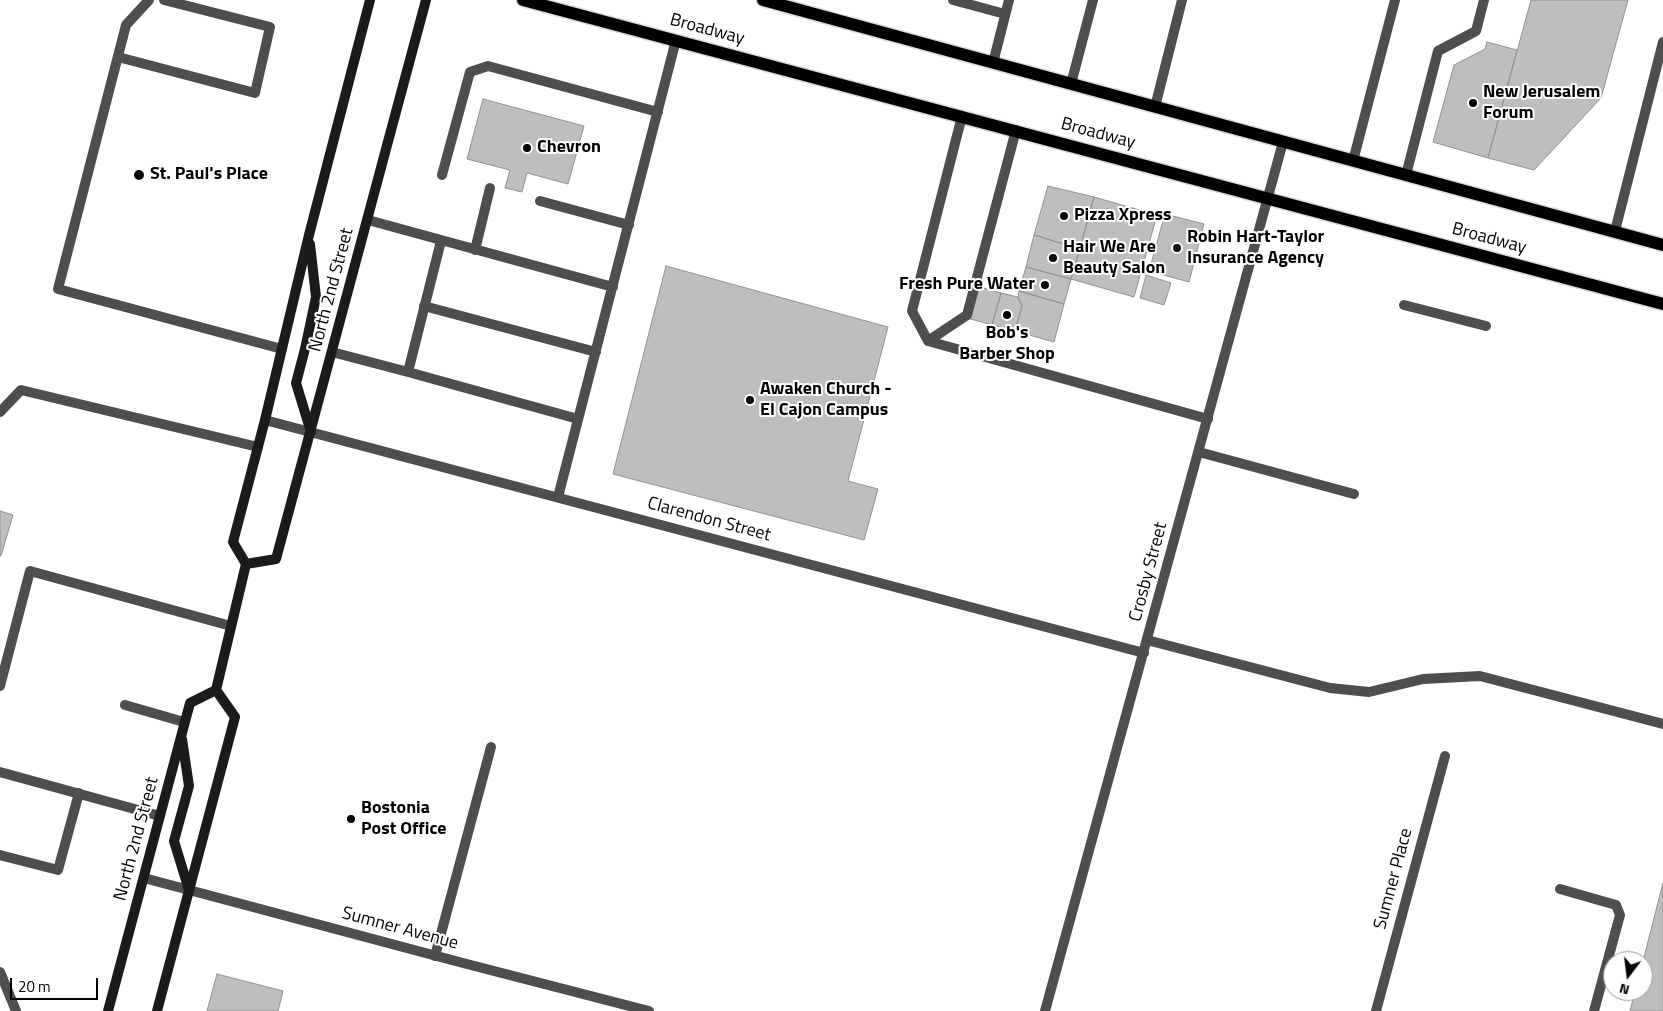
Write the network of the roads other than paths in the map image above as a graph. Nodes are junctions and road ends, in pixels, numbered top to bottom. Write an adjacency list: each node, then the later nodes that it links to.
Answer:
1 (149, 0): 16 (street)
2 (164, 0): 16 (street)
3 (370, 0): 33 (main road, North 2nd Street)
4 (426, 0): 30 (main road, North 2nd Street)
5 (523, 0): 14 (main road, Broadway)
6 (763, 0): 17 (main road)
7 (952, 0): 13 (street)
8 (1009, 0): 13 (street)
9 (1093, 0): 18 (street)
10 (1182, 0): 19 (street)
11 (1395, 0): 24 (street)
12 (1484, 0): 26 (street)
13 (1005, 14): 17 (street)
14 (676, 40): 20 (street); 21 (main road, Broadway)
15 (1663, 42): 32 (street)
16 (118, 57): 43 (street)
17 (993, 63): 18 (main road)
18 (1071, 84): 19 (main road)
19 (1155, 107): 23 (main road)
20 (658, 112): 25 (street); 31 (street)
21 (962, 116): 22 (main road, Broadway); 42 (street)
22 (1016, 130): 28 (main road, Broadway); 42 (street)
23 (1283, 142): 24 (main road); 28 (street, Crosby Street)
24 (1353, 161): 26 (main road)
25 (442, 175)
26 (1406, 175): 32 (main road)
27 (490, 188): 36 (street)
28 (1268, 198): 38 (main road, Broadway); 49 (street, Crosby Street)
29 (540, 201): 31 (street)
30 (368, 220): 34 (street); 44 (main road, North 2nd Street)
31 (629, 225): 37 (street)
32 (1615, 231): 35 (main road)
33 (309, 235): 43 (main road, North 2nd Street); 51 (main road)
34 (441, 240): 36 (street); 39 (street)
35 (1663, 244)
36 (475, 250): 37 (street)
37 (613, 287): 45 (street)
38 (1663, 304)
39 (424, 306): 45 (street); 46 (street)
40 (1404, 306): 41 (street)
41 (1486, 326)
42 (928, 341): 49 (street)
43 (282, 349): 50 (main road, North 2nd Street)
44 (332, 352): 46 (street); 51 (main road, North 2nd Street)
45 (596, 352): 48 (street)
46 (408, 372): 48 (street)
47 (0, 412): 52 (street)
48 (578, 419): 55 (street)
49 (1208, 419): 53 (street, Crosby Street)
50 (265, 420): 51 (street, Clarendon Street); 52 (main road, North 2nd Street)
51 (311, 432): 55 (street, Clarendon Street); 56 (main road, North 2nd Street)
52 (258, 447): 56 (main road, North 2nd Street)
53 (1199, 452): 54 (street); 58 (street, Crosby Street)
54 (1354, 494)
55 (558, 497): 59 (street, Clarendon Street)
56 (246, 564): 57 (main road)
57 (231, 626): 60 (street); 61 (main road)
58 (1147, 640): 59 (street, Crosby Street); 63 (street)
59 (1144, 653): 80 (street, Crosby Street)
60 (0, 686)
61 (216, 690): 64 (main road, North 2nd Street); 73 (main road)
62 (125, 706): 64 (street)
63 (1663, 724)
64 (183, 728): 69 (main road, North 2nd Street); 73 (main road)
65 (491, 747): 74 (street)
66 (1445, 756): 81 (street, Sumner Place)
67 (0, 772): 68 (street)
68 (79, 793): 69 (street); 70 (street)
69 (160, 816): 71 (main road, North 2nd Street)
70 (0, 855)
71 (144, 878): 73 (street, Sumner Avenue); 77 (main road, North 2nd Street)
72 (1560, 889): 82 (street)
73 (189, 890): 74 (street, Sumner Avenue); 78 (main road)
74 (435, 956): 79 (street, Sumner Avenue)
75 (0, 972): 76 (street)
76 (16, 1011)
77 (108, 1011)
78 (157, 1011)
79 (649, 1011)
80 (1045, 1011)
81 (1376, 1011)
82 (1594, 1011)

